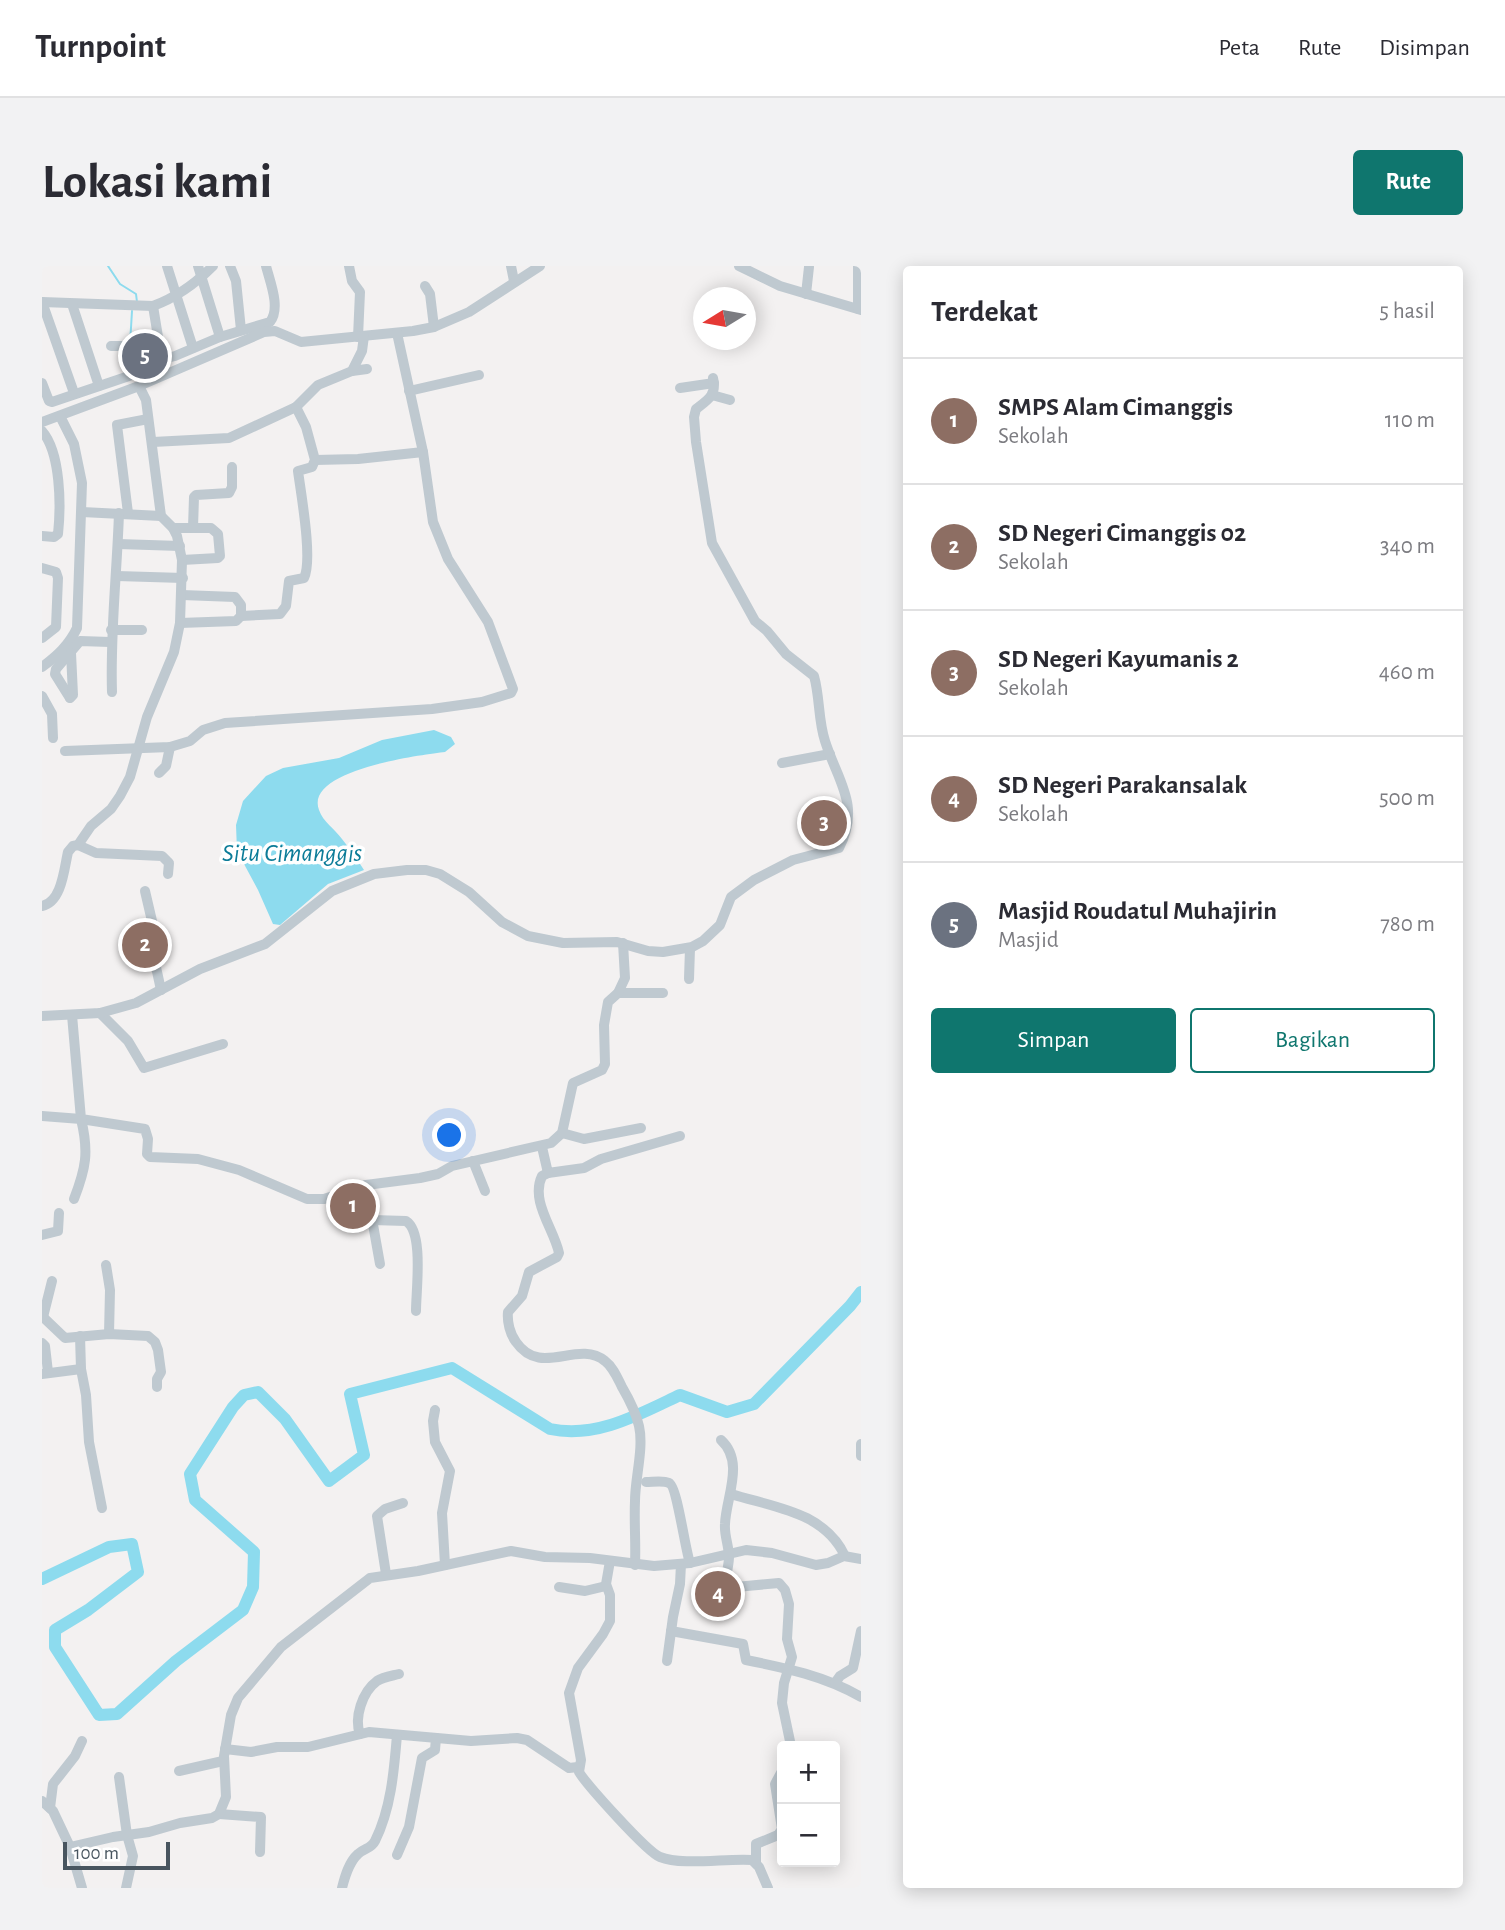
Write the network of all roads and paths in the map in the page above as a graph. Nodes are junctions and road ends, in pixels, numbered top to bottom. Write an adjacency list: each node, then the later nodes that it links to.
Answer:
1 (167, 266): 14 (street)
2 (214, 266): 11 (street)
3 (230, 266): 21 (street)
4 (266, 266): 21 (street)
5 (349, 266): 23 (street)
6 (511, 266): 12 (street)
7 (540, 266): 12 (street)
8 (739, 266): 15 (street)
9 (858, 266): 19 (street)
10 (809, 267): 15 (street)
11 (200, 272): 14 (street); 24 (street)
12 (514, 281): 20 (street)
13 (425, 286): 20 (street)
14 (177, 293): 18 (street); 26 (street)
15 (806, 294): 19 (street)
16 (42, 302): 17 (street); 36 (street)
17 (72, 303): 18 (street); 32 (street)
18 (153, 306): 26 (street)
19 (859, 310)
20 (434, 327): 22 (street)
21 (241, 330): 24 (street)
22 (397, 333): 23 (street); 35 (street)
23 (361, 336): 28 (street); 33 (street)
24 (220, 337): 26 (street)
25 (111, 346): 32 (street)
26 (193, 348)
27 (367, 369): 28 (street)
28 (352, 371): 38 (street)
29 (479, 375): 35 (street)
30 (42, 383): 36 (street)
31 (713, 385): 34 (street); 37 (street); 74 (street)
32 (99, 386): 36 (street)
33 (139, 386): 39 (street); 40 (street)
34 (680, 388)
35 (409, 391): 44 (street)
36 (74, 393)
37 (730, 400)
38 (296, 407): 43 (street); 45 (street)
39 (60, 416): 41 (street); 47 (street)
40 (148, 419): 43 (street); 48 (street)
41 (42, 422)
42 (42, 431): 52 (street)
43 (153, 442): 49 (street)
44 (423, 452): 45 (street); 71 (street)
45 (315, 460): 60 (street)
46 (232, 467): 51 (street)
47 (82, 512): 48 (street); 66 (street)
48 (124, 513): 49 (street); 53 (street)
49 (161, 516): 50 (street)
50 (173, 528): 51 (street); 54 (street)
51 (193, 528): 55 (street)
52 (42, 536)
53 (118, 544): 54 (street); 57 (street)
54 (180, 546): 55 (street)
55 (182, 560): 58 (street)
56 (42, 568): 64 (street)
57 (117, 576): 58 (street); 63 (street)
58 (183, 578): 59 (street)
59 (182, 595): 60 (street); 61 (street)
60 (240, 618): 61 (street)
61 (180, 623): 72 (street)
62 (142, 629): 63 (street)
63 (111, 630): 65 (street)
64 (42, 638)
65 (110, 642): 66 (street); 68 (street)
66 (65, 655): 67 (street)
67 (42, 667)
68 (112, 692)
69 (42, 696): 70 (street)
70 (53, 738)
71 (170, 747): 72 (street); 76 (street)
72 (139, 748): 73 (street); 78 (street)
73 (65, 751)
74 (830, 754): 75 (street); 77 (street)
75 (782, 763)
76 (159, 773)
77 (856, 818): 83 (street)
78 (78, 845): 79 (street); 81 (street)
79 (168, 874)
80 (145, 891): 85 (street)
81 (42, 906)
82 (623, 943): 83 (street); 85 (street); 86 (street)
83 (690, 948): 84 (street)
84 (689, 979)
85 (161, 990): 88 (street)
86 (618, 993): 87 (street); 95 (street)
87 (663, 993)
88 (100, 1013): 89 (street); 91 (street)
89 (72, 1015): 90 (street); 93 (street)
90 (42, 1016)
91 (223, 1044)
92 (42, 1116): 93 (street)
93 (81, 1119): 100 (street); 102 (street)
94 (640, 1128): 95 (street)
95 (562, 1133): 97 (street)
96 (680, 1136): 99 (street)
97 (542, 1147): 98 (street); 99 (street)
98 (473, 1161): 100 (street); 101 (street)
99 (548, 1173): 131 (street)
100 (366, 1185): 104 (street)
101 (485, 1191)
102 (74, 1199)
103 (59, 1213): 105 (street)
104 (372, 1220): 106 (street); 109 (street)
105 (42, 1235)
106 (380, 1264)
107 (106, 1265): 111 (street)
108 (52, 1281): 110 (street)
109 (416, 1311)
110 (43, 1317): 112 (street)
111 (109, 1334): 112 (street); 116 (street)
112 (80, 1336): 114 (street)
113 (42, 1343): 115 (street)
114 (81, 1369): 115 (street); 124 (street)
115 (45, 1373)
116 (158, 1387)
117 (435, 1410): 130 (street)
118 (721, 1440): 122 (street)
119 (861, 1444): 120 (street)
120 (861, 1456)
121 (646, 1482): 129 (street)
122 (731, 1494): 125 (street); 126 (street)
123 (403, 1503): 132 (street)
124 (102, 1508)
125 (729, 1555): 126 (street); 129 (street); 138 (street)
126 (845, 1556): 127 (street)
127 (861, 1559)
128 (610, 1561): 130 (street); 131 (street); 133 (street)
129 (685, 1564): 131 (street); 135 (street)
130 (445, 1565): 132 (street)
131 (635, 1565)
132 (386, 1574): 147 (street)
133 (606, 1586): 134 (street); 148 (street)
134 (559, 1587)
135 (671, 1631): 137 (street); 138 (street)
136 (861, 1632): 140 (street)
137 (667, 1661)
138 (789, 1668): 140 (street); 146 (street)
139 (399, 1674): 142 (street)
140 (835, 1683): 141 (street)
141 (861, 1697)
142 (360, 1734): 143 (street); 147 (street)
143 (397, 1735): 144 (street); 161 (street)
144 (436, 1738): 148 (street); 157 (street)
145 (82, 1741): 152 (street)
146 (790, 1741)
147 (224, 1755): 149 (street); 153 (street)
148 (578, 1768): 158 (street)
149 (179, 1771)
150 (119, 1777): 154 (street)
151 (778, 1804): 158 (street)
152 (46, 1805): 155 (street)
153 (219, 1814): 154 (street); 156 (street)
154 (127, 1835): 155 (street); 160 (street)
155 (70, 1847): 159 (street)
156 (260, 1852)
157 (397, 1855)
158 (756, 1863): 162 (street)
159 (82, 1888)
160 (126, 1888)
161 (342, 1888)
162 (768, 1888)

